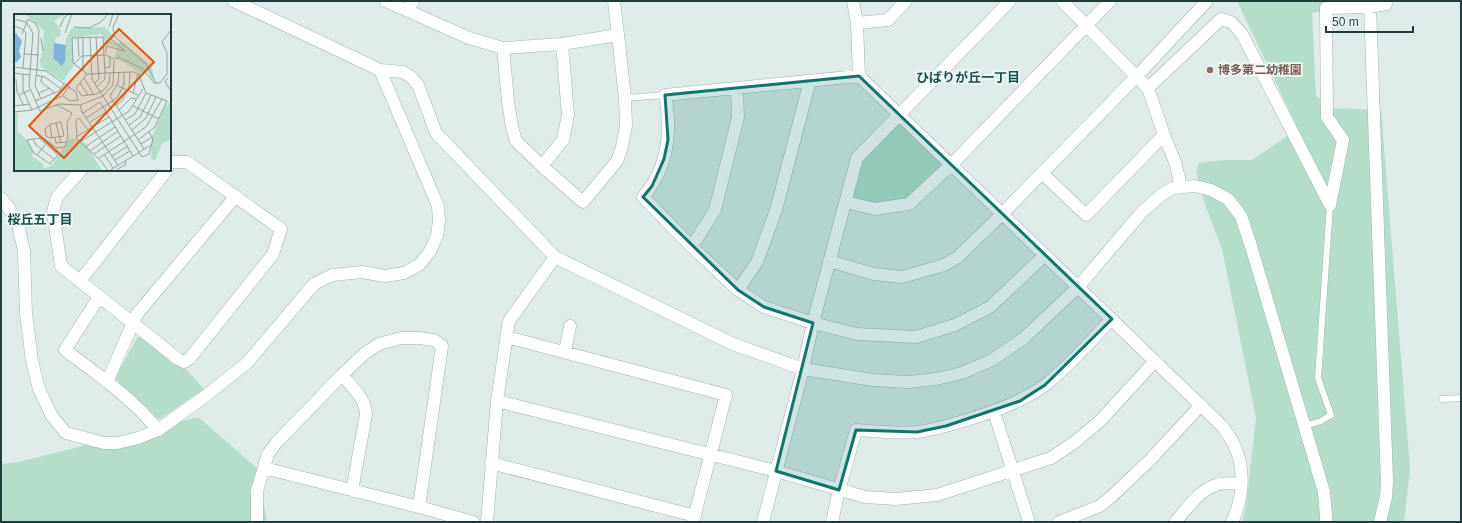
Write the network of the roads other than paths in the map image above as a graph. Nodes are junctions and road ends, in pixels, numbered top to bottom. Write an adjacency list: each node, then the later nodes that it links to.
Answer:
1 (234, 1): 18 (street)
2 (386, 1): 11 (street)
3 (614, 1): 15 (street)
4 (853, 1): 13 (street)
5 (906, 1): 13 (street)
6 (1010, 1): 26 (street)
7 (1062, 1): 14 (street)
8 (1110, 1): 14 (street)
9 (1207, 1): 20 (street)
10 (1387, 1): 12 (street)
11 (410, 6): 17 (street)
12 (1370, 7): 38 (street); 85 (street)
13 (856, 23): 19 (street)
14 (1087, 26): 20 (street); 29 (street)
15 (618, 35): 16 (street); 25 (street)
16 (562, 44): 17 (street); 30 (street)
17 (503, 48): 30 (street)
18 (380, 70): 42 (street); 64 (street)
19 (858, 76): 21 (street); 26 (street)
20 (1137, 76): 23 (street); 33 (street)
21 (806, 81): 22 (street); 46 (street)
22 (737, 88): 24 (street); 40 (street)
23 (1148, 88): 27 (street); 38 (street)
24 (665, 95): 25 (lane); 40 (street)
25 (625, 98): 30 (street)
26 (899, 116): 29 (street); 37 (street)
27 (1164, 135): 33 (street); 34 (street)
28 (171, 165): 35 (street)
29 (951, 165): 37 (street); 39 (street)
30 (542, 166)
31 (80, 171): 44 (street)
32 (165, 171): 44 (street)
33 (1042, 173): 39 (street)
34 (1180, 186): 45 (street); 63 (street)
35 (236, 196): 49 (street); 49 (street)
36 (1, 198): 64 (street)
37 (846, 202): 43 (street)
38 (1330, 205): 63 (lane)
39 (1002, 214): 41 (street); 43 (street)
40 (691, 246): 46 (street)
41 (1045, 255): 45 (street); 50 (street)
42 (555, 256): 52 (street); 55 (street)
43 (829, 261): 50 (street)
44 (80, 281): 47 (street)
45 (1078, 287): 48 (street); 55 (street)
46 (738, 290): 50 (street)
47 (99, 297): 49 (street); 57 (street)
48 (1112, 319): 54 (street); 62 (street)
49 (134, 323): 57 (street)
50 (813, 323): 55 (street)
51 (570, 326): 53 (street)
52 (507, 337): 53 (street); 60 (street)
53 (565, 352): 65 (street)
54 (1155, 361): 61 (street); 69 (street)
55 (803, 369): 68 (street)
56 (342, 376): 67 (street); 72 (street); 73 (street)
57 (107, 382): 64 (street)
58 (1461, 398): 59 (lane)
59 (1442, 399)
60 (497, 401): 65 (street); 66 (street)
61 (1201, 405): 70 (street); 81 (street)
62 (994, 412): 69 (street); 71 (street)
63 (1305, 426): 84 (street)
64 (158, 430)
65 (711, 455): 68 (street); 74 (street)
66 (491, 463): 74 (street); 77 (street)
67 (264, 468): 72 (street); 75 (street)
68 (776, 471): 71 (street); 78 (street)
69 (1013, 471): 71 (street); 80 (street)
70 (1241, 484): 82 (street); 83 (street)
71 (839, 490): 79 (street)
72 (352, 491): 73 (street)
73 (419, 507): 76 (street)
74 (694, 519)
75 (257, 522)
76 (473, 522)
77 (487, 522)
78 (763, 522)
79 (832, 522)
80 (1029, 522)
81 (1059, 522)
82 (1175, 522)
83 (1232, 522)
84 (1326, 522)
85 (1380, 522)

